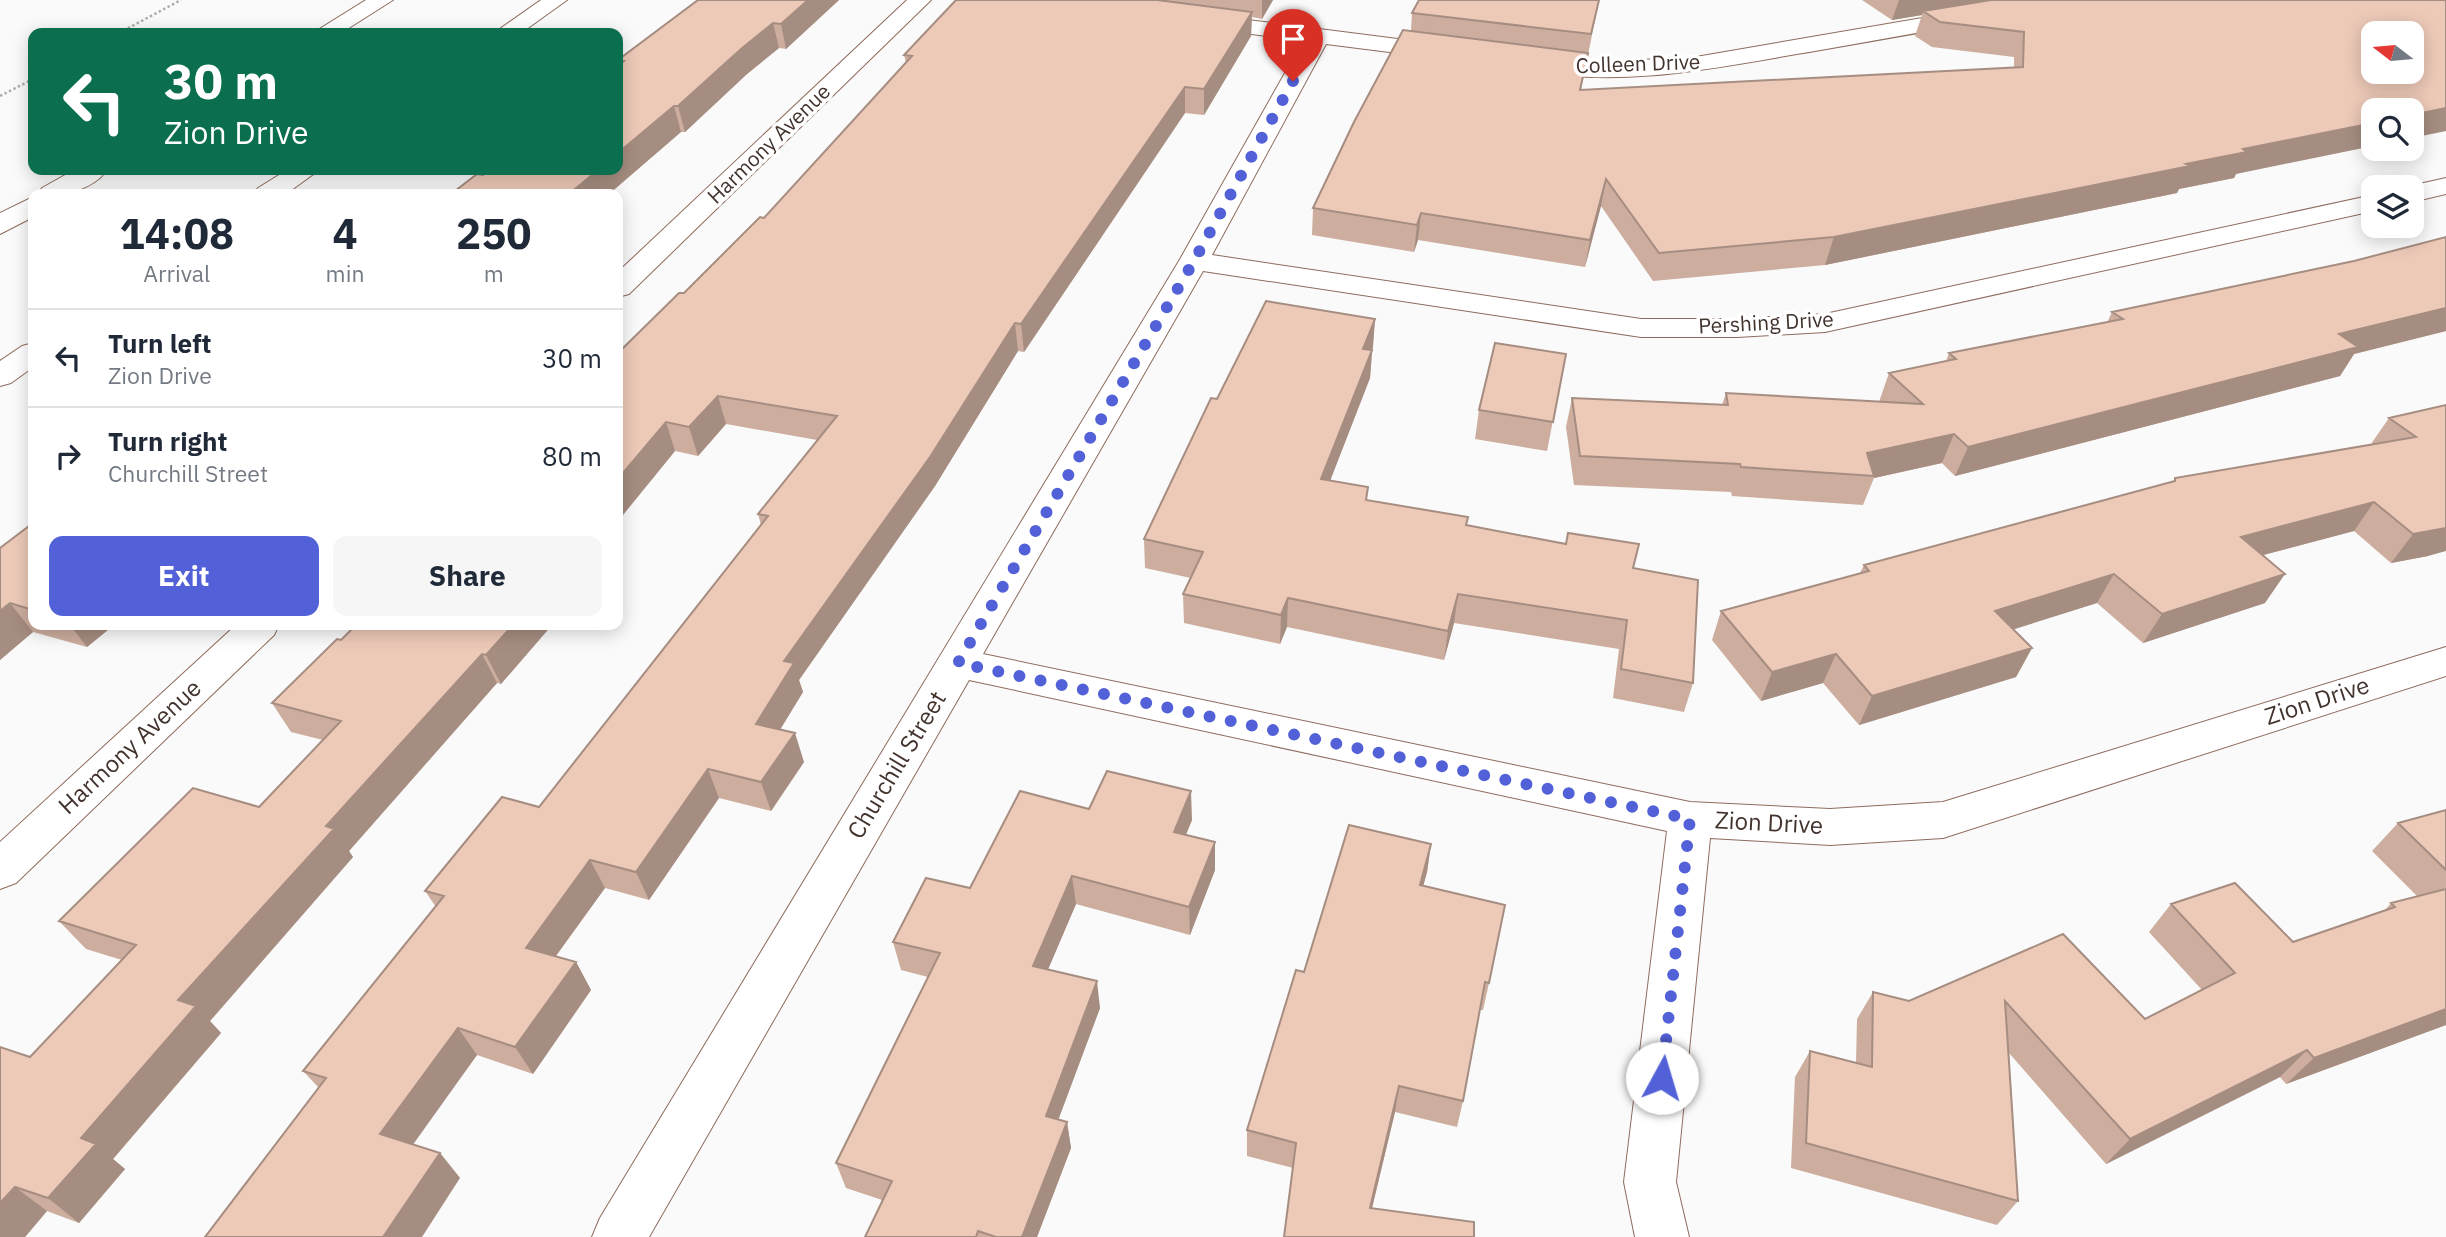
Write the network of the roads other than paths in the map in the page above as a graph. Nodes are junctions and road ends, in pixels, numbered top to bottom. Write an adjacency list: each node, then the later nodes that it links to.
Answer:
1 (382, 0): 6 (main road)
2 (556, 0): 7 (main road)
3 (920, 0): 21 (main road, Harmony Avenue)
4 (2067, 0): 10 (main road, Colleen Drive)
5 (1180, 18): 8 (main road)
6 (334, 28)
7 (514, 28)
8 (1318, 36): 9 (main road); 20 (main road, Churchill Street)
9 (1464, 54)
10 (1504, 59)
11 (84, 175): 14 (main road)
12 (296, 175): 15 (main road)
13 (2446, 186): 16 (main road)
14 (61, 189)
15 (276, 189)
16 (2424, 191)
17 (2361, 205): 20 (main road, Pershing Drive)
18 (28, 208): 19 (main road)
19 (0, 225)
20 (1194, 261): 26 (main road, Churchill Street)
21 (623, 283)
22 (28, 356): 23 (main road)
23 (0, 376)
24 (255, 630): 28 (main road, Harmony Avenue)
25 (2446, 661): 27 (main road, Zion Drive)
26 (958, 663): 27 (main road, Zion Drive); 29 (main road, Churchill Street)
27 (1690, 819): 30 (main road)
28 (0, 870)
29 (619, 1237)
30 (1662, 1237)

